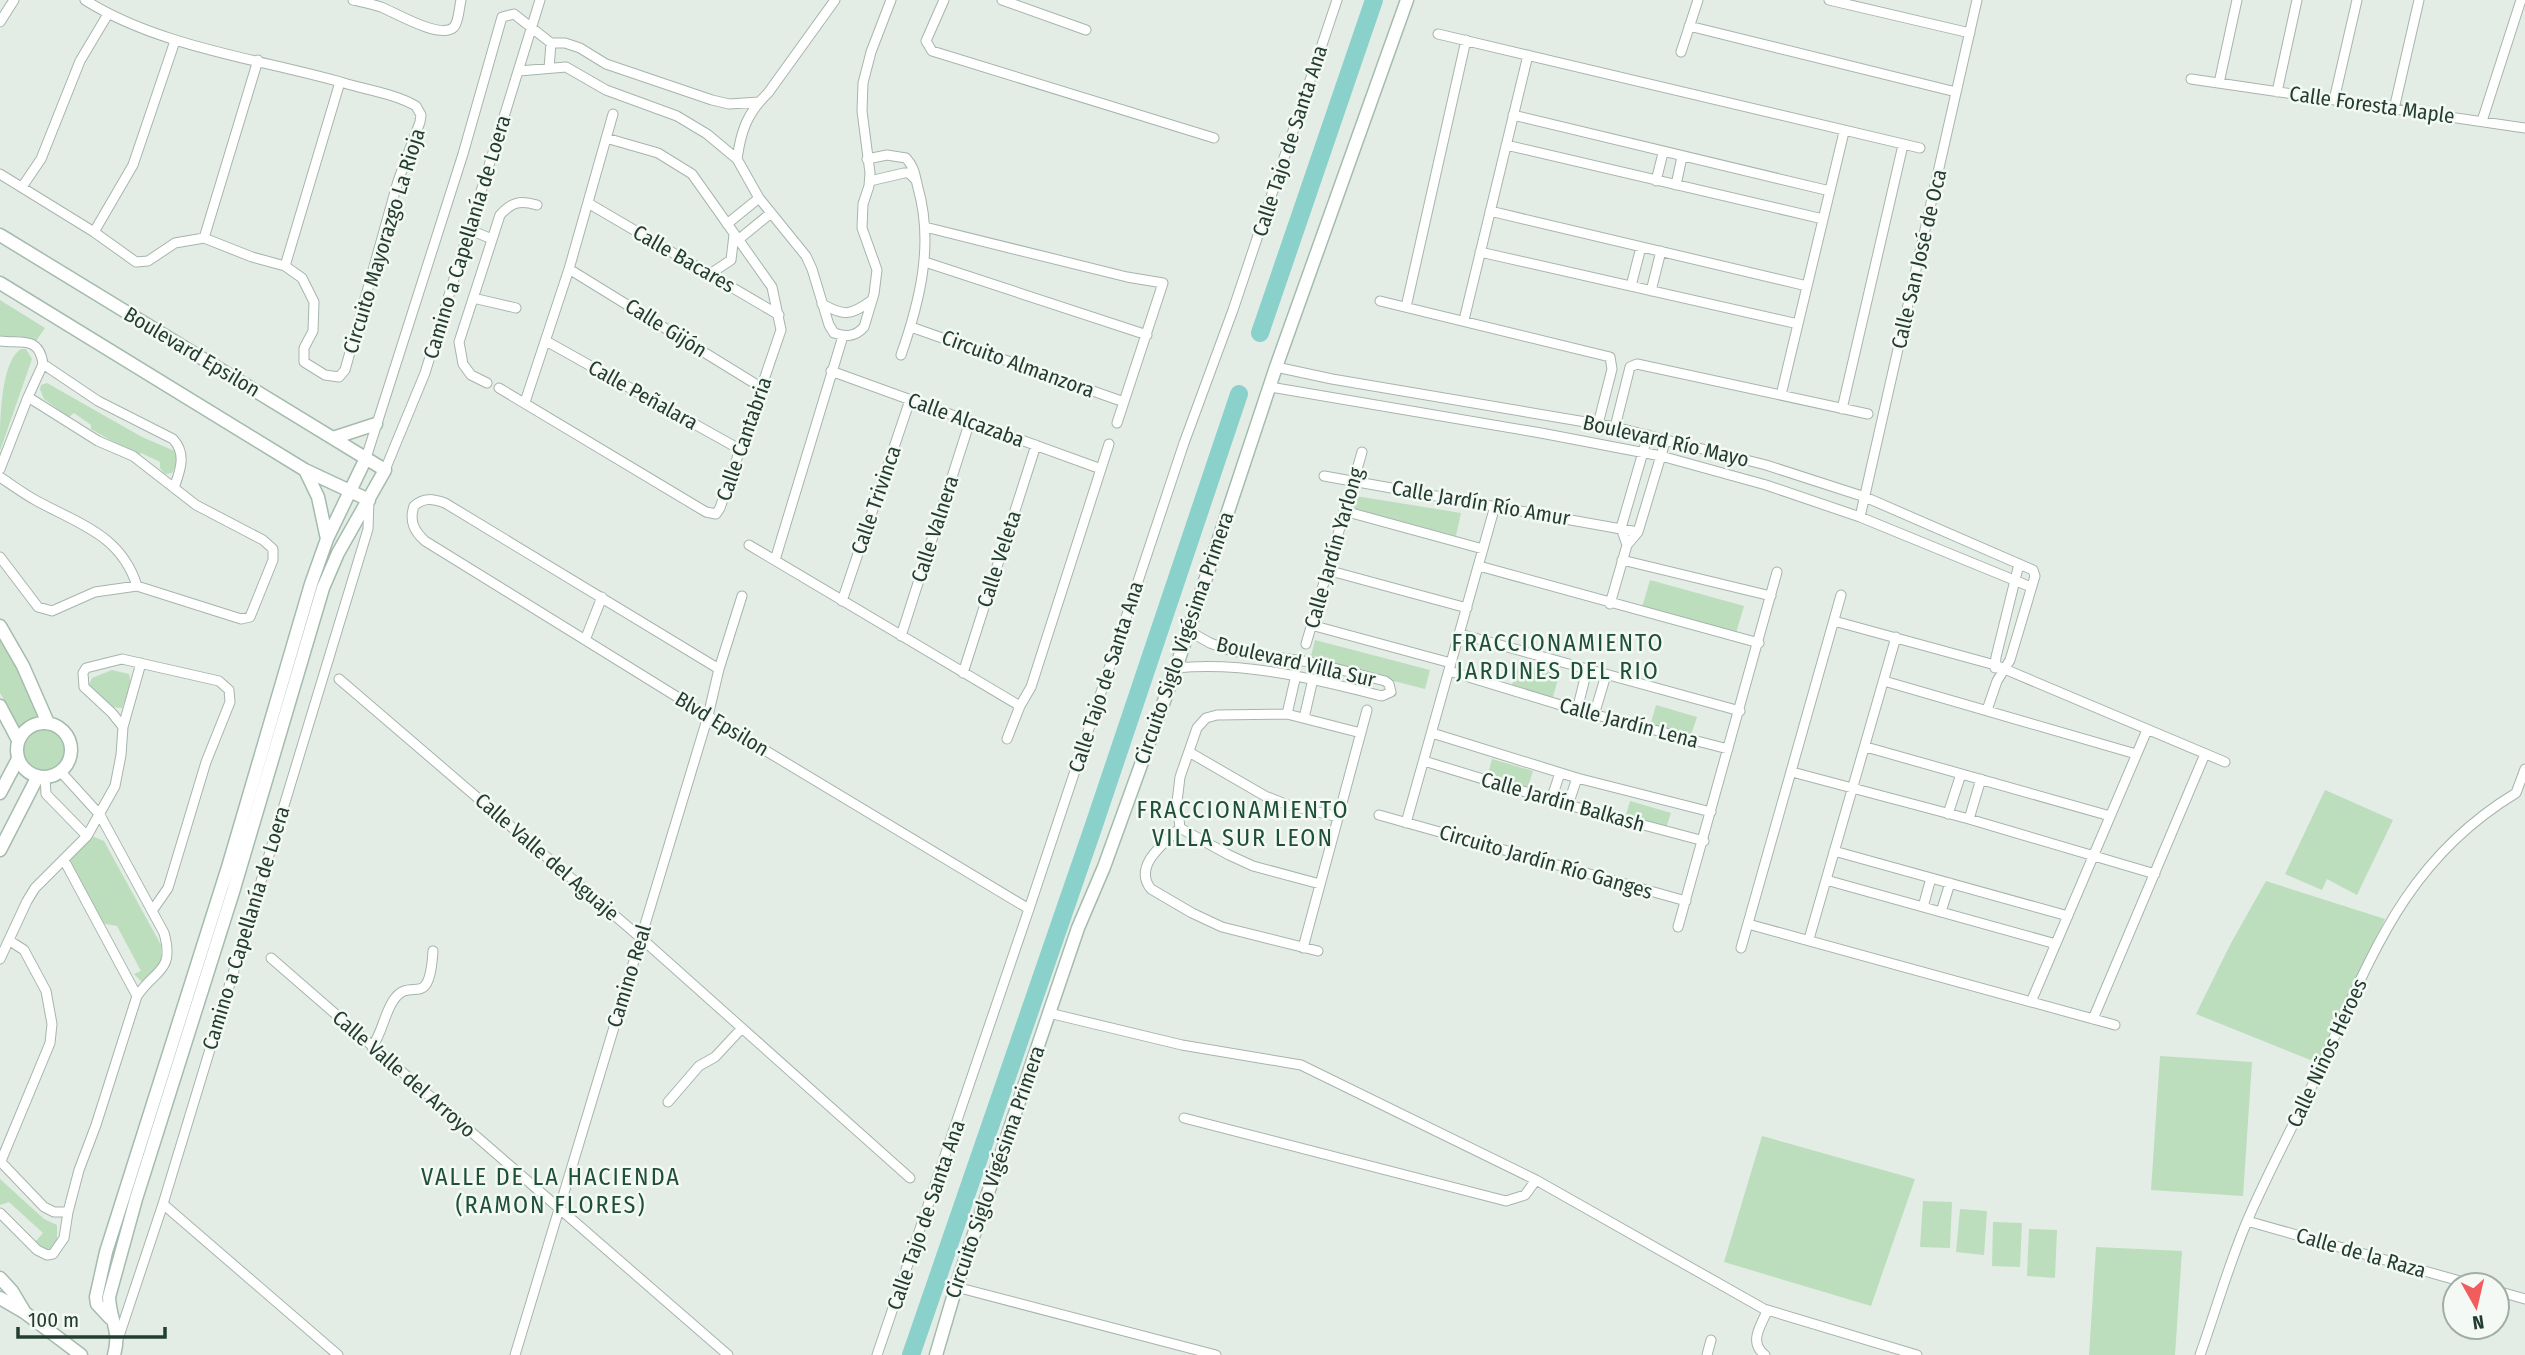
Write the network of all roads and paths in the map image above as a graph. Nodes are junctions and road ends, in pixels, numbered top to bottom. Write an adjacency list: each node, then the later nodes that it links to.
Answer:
1 (14, 0): 22 (street)
2 (85, 0): 21 (street, Circuito Mayorazgo La Rioja)
3 (353, 0): 20 (street)
4 (461, 0): 20 (street)
5 (540, 0): 23 (street, Camino a Capellanía de Loera)
6 (835, 0): 42 (street)
7 (891, 0): 57 (street)
8 (944, 0): 50 (street)
9 (1002, 0): 25 (street)
10 (1337, 0): 257 (street, Calle Tajo de Santa Ana)
11 (1407, 0): 106 (street, Circuito Siglo Vigésima Primera)
12 (1698, 0): 24 (street)
13 (1829, 0): 26 (street)
14 (1978, 0): 26 (street, Calle San José de Oca)
15 (2237, 0): 38 (street)
16 (2297, 0): 40 (street)
17 (2357, 0): 41 (street)
18 (2419, 0): 43 (street)
19 (2521, 0): 46 (street)
20 (379, 3)
21 (108, 14): 29 (street, Circuito Mayorazgo La Rioja); 63 (street)
22 (0, 22)
23 (532, 26): 30 (street); 35 (street, Camino a Capellanía de Loera); 121 (street)
24 (1689, 26): 31 (street); 39 (street)
25 (1086, 30)
26 (1970, 33): 39 (street, Calle San José de Oca)
27 (1438, 34): 28 (street)
28 (1466, 40): 32 (street); 94 (street)
29 (175, 41): 33 (street, Circuito Mayorazgo La Rioja); 74 (street)
30 (551, 43): 34 (street); 42 (street)
31 (1681, 52)
32 (1528, 55): 45 (street); 48 (street)
33 (258, 60): 37 (street, Circuito Mayorazgo La Rioja); 77 (street)
34 (549, 68): 35 (street); 56 (street)
35 (519, 71): 73 (street, Camino a Capellanía de Loera)
36 (2192, 79): 38 (street, Calle Foresta Maple)
37 (340, 82): 83 (street); 83 (street, Circuito Mayorazgo La Rioja)
38 (2218, 83): 40 (street, Calle Foresta Maple)
39 (1956, 92): 143 (street, Calle San José de Oca)
40 (2277, 92): 41 (street, Calle Foresta Maple)
41 (2334, 100): 43 (street, Calle Foresta Maple)
42 (759, 102): 56 (street)
43 (2394, 109): 46 (street, Calle Foresta Maple)
44 (613, 114): 49 (street)
45 (1513, 115): 51 (street); 54 (street)
46 (2482, 121): 47 (street, Calle Foresta Maple)
47 (2525, 128)
48 (1844, 132): 52 (street); 64 (street)
49 (606, 138): 66 (street); 71 (street, Calle Cantabria)
50 (1214, 138)
51 (1506, 145): 61 (street); 68 (street)
52 (1903, 145): 53 (street); 117 (street)
53 (1920, 148)
54 (1663, 153): 55 (street); 61 (street)
55 (1682, 157): 62 (street); 64 (street)
56 (737, 159): 65 (street)
57 (867, 159): 59 (street); 60 (street)
58 (0, 174): 63 (street)
59 (916, 180): 60 (street); 72 (street)
60 (870, 181): 91 (street)
61 (1656, 181): 62 (street)
62 (1676, 185): 70 (street)
63 (22, 187): 74 (street)
64 (1830, 191): 70 (street)
65 (759, 198): 69 (street); 71 (street)
66 (588, 203): 84 (street); 85 (street, Calle Bacares)
67 (537, 205): 78 (street)
68 (1490, 211): 79 (street); 81 (street)
69 (771, 213): 76 (street); 93 (street)
70 (1823, 219): 88 (street)
71 (727, 224): 76 (street, Calle Cantabria)
72 (925, 227): 82 (street); 100 (street)
73 (470, 230): 78 (street); 137 (street, Camino a Capellanía de Loera)
74 (94, 233): 77 (street)
75 (0, 235): 125 (street, Boulevard Epsilon)
76 (736, 237): 85 (street); 96 (street, Calle Cantabria)
77 (204, 238): 83 (street)
78 (492, 239): 90 (street)
79 (1641, 247): 80 (street); 87 (street)
80 (1661, 251): 88 (street); 89 (street)
81 (1480, 252): 87 (street); 97 (street)
82 (925, 262): 99 (street); 100 (street)
83 (285, 265)
84 (569, 270): 102 (street); 111 (street, Calle Gijón)
85 (710, 274): 96 (street, Calle Bacares)
86 (0, 283): 136 (street, Boulevard Epsilon)
87 (1631, 286): 89 (street)
88 (1807, 286): 98 (street)
89 (1651, 291): 98 (street)
90 (473, 298): 95 (street); 108 (street)
91 (871, 301): 93 (street); 101 (street)
92 (1380, 301): 94 (street)
93 (822, 304): 101 (street)
94 (1406, 307): 97 (street)
95 (516, 308)
96 (779, 315): 111 (street, Calle Cantabria)
97 (1464, 320): 122 (street)
98 (1798, 324): 112 (street)
99 (911, 327): 104 (street); 116 (street, Circuito Almanzora)
100 (1147, 335): 116 (street)
101 (843, 336): 107 (street)
102 (546, 341): 115 (street); 129 (street, Calle Peñalara)
103 (1, 344): 105 (street)
104 (901, 355)
105 (43, 364): 113 (street); 141 (street)
106 (1276, 367): 110 (street, Circuito Siglo Vigésima Primera); 122 (street, Boulevard Río Mayo)
107 (831, 371): 114 (street, Calle Alcazaba); 155 (street)
108 (487, 383)
109 (499, 387): 115 (street, Calle Cantabria)
110 (1270, 387): 131 (street, Boulevard Río Mayo); 174 (street, Circuito Siglo Vigésima Primera)
111 (762, 388): 129 (street, Calle Cantabria)
112 (1780, 395): 117 (street); 123 (street)
113 (28, 397): 134 (street); 141 (street)
114 (910, 400): 119 (street, Calle Alcazaba); 168 (street, Calle Trivinca)
115 (525, 402): 129 (street, Calle Cantabria)
116 (1124, 402): 120 (street)
117 (1842, 409): 118 (street)
118 (1868, 414)
119 (970, 421): 128 (street, Calle Alcazaba); 176 (street, Calle Valnera)
120 (1117, 423)
121 (376, 424): 125 (street); 133 (street)
122 (1598, 424): 123 (street, Boulevard Río Mayo)
123 (1615, 427): 124 (street, Boulevard Río Mayo)
124 (1648, 435): 126 (street, Boulevard Río Mayo); 131 (street)
125 (333, 438): 133 (street, Boulevard Epsilon)
126 (1666, 439): 132 (street); 143 (street, Boulevard Río Mayo)
127 (1109, 444): 135 (street)
128 (1036, 445): 135 (street, Calle Alcazaba); 190 (street, Calle Veleta)
129 (741, 450)
130 (1362, 452): 140 (street, Calle Jardín Yarlong)
131 (1643, 452): 132 (street, Boulevard Río Mayo); 148 (street)
132 (1661, 456): 147 (street, Boulevard Río Mayo); 149 (street)
133 (366, 458): 137 (street, Boulevard Epsilon); 142 (street)
134 (0, 469)
135 (1101, 469): 198 (street)
136 (305, 470): 142 (street, Boulevard Epsilon); 150 (street)
137 (385, 470): 144 (street)
138 (1324, 476): 140 (street, Calle Jardín Río Amur)
139 (0, 477): 162 (street)
140 (1354, 481): 145 (street, Calle Jardín Río Amur); 146 (street, Calle Jardín Yarlong)
141 (174, 488): 162 (street)
142 (349, 492): 144 (street, Boulevard Epsilon); 150 (street)
143 (1865, 497): 147 (street, Calle San José de Oca); 157 (street, Boulevard Río Mayo)
144 (369, 500): 285 (street, Camino a Capellanía de Loera); 296 (street)
145 (1495, 506): 148 (street, Calle Jardín Río Amur); 153 (street)
146 (1344, 511): 153 (street); 159 (street, Calle Jardín Yarlong)
147 (1860, 517): 161 (street, Boulevard Río Mayo)
148 (1621, 528): 149 (street, Calle Jardín Río Amur); 152 (street)
149 (1638, 531): 152 (street)
150 (327, 539): 296 (street)
151 (749, 545): 155 (street)
152 (1627, 545): 156 (street)
153 (1483, 549): 158 (street)
154 (0, 557): 162 (street)
155 (775, 560): 168 (street)
156 (1622, 560): 166 (street); 169 (street)
157 (2020, 564): 161 (street); 163 (street, Boulevard Río Mayo)
158 (1479, 566): 169 (street); 170 (street)
159 (1327, 570): 170 (street); 172 (street, Calle Jardín Yarlong)
160 (1777, 572): 166 (street)
161 (2014, 580): 163 (street, Boulevard Río Mayo); 183 (street)
162 (137, 586)
163 (2031, 587): 189 (street)
164 (1841, 595): 171 (street)
165 (742, 596): 187 (street, Camino Real)
166 (1771, 596): 179 (street)
167 (602, 597): 178 (street); 178 (street, Blvd Epsilon); 187 (street)
168 (842, 601): 176 (street)
169 (1610, 604): 179 (street)
170 (1467, 608): 175 (street)
171 (1834, 621): 177 (street); 224 (street)
172 (1311, 625): 180 (street, Calle Jardín Yarlong); 185 (street, Calle Jardín Lena)
173 (0, 626): 207 (street)
174 (1187, 631): 181 (street, Boulevard Villa Sur); 186 (street, Circuito Siglo Vigésima Primera)
175 (1460, 634): 185 (street); 188 (street, Calle Jardín Lena)
176 (901, 636): 190 (street)
177 (1896, 637): 183 (street); 195 (street)
178 (585, 640): 205 (street, Blvd Epsilon)
179 (1759, 643): 201 (street)
180 (1306, 644)
181 (1232, 651): 184 (street); 193 (street, Boulevard Villa Sur)
182 (141, 663): 208 (street); 208 (street); 258 (street)
183 (1995, 664): 189 (street); 196 (street)
184 (1231, 666): 186 (street, Boulevard Villa Sur); 191 (street, Boulevard Villa Sur)
185 (1450, 667): 200 (street, Calle Jardín Lena); 211 (street)
186 (1175, 668): 275 (street, Circuito Siglo Vigésima Primera)
187 (719, 669): 205 (street, Camino Real)
188 (1587, 670): 192 (street, Calle Jardín Lena); 200 (street)
189 (2004, 670): 196 (street); 209 (street)
190 (963, 673): 198 (street)
191 (1296, 675): 193 (street, Boulevard Villa Sur); 203 (street)
192 (1606, 675): 201 (street, Calle Jardín Lena); 204 (street)
193 (1313, 678): 206 (street)
194 (340, 679): 263 (street, Calle Valle del Aguaje)
195 (1884, 681): 202 (street); 214 (street)
196 (1997, 681): 202 (street)
197 (0, 706): 213 (street)
198 (1020, 706): 212 (street)
199 (1367, 710): 210 (street)
200 (1577, 710): 204 (street, Calle Jardín Lena)
201 (1740, 710): 215 (street)
202 (1987, 710): 217 (street)
203 (1287, 714): 206 (street); 216 (street)
204 (1594, 715): 215 (street, Calle Jardín Lena)
205 (708, 716): 257 (street, Blvd Epsilon); 263 (street, Camino Real)
206 (1304, 718): 210 (street)
207 (48, 723): 213 (street); 223 (street)
208 (123, 727): 237 (street)
209 (2147, 730): 217 (street); 218 (street)
210 (1361, 733): 240 (street)
211 (1432, 733): 220 (street); 225 (street, Calle Jardín Balkash)
212 (1007, 739)
213 (18, 740): 219 (street)
214 (1866, 747): 226 (street); 230 (street)
215 (1728, 749): 235 (street)
216 (1189, 752): 240 (street); 243 (street)
217 (2136, 754): 239 (street)
218 (2205, 754): 221 (street); 250 (street)
219 (18, 759): 227 (street); 231 (street)
220 (1424, 761): 233 (street, Calle Jardín Balkash); 242 (street)
221 (2225, 762)
222 (2525, 769): 232 (street)
223 (60, 771): 227 (street); 237 (street)
224 (1792, 772): 230 (street); 261 (street)
225 (1560, 773): 228 (street, Calle Jardín Balkash); 233 (street)
226 (1961, 774): 229 (street); 236 (street)
227 (41, 777): 244 (street); 246 (street)
228 (1577, 778): 234 (street); 235 (street, Calle Jardín Balkash)
229 (1981, 779): 239 (street); 241 (street)
230 (1854, 789): 236 (street); 247 (street)
231 (0, 793)
232 (2520, 794): 289 (street, Calle Niños Héroes)
233 (1551, 800): 234 (street, Calle Jardín Balkash)
234 (1568, 805): 245 (street, Calle Jardín Balkash)
235 (1711, 812): 245 (street)
236 (1948, 814): 241 (street)
237 (100, 815): 244 (street); 258 (street)
238 (1379, 815): 242 (street, Circuito Jardín Río Ganges)
239 (2110, 816): 248 (street)
240 (1339, 817): 254 (street)
241 (1969, 819): 248 (street)
242 (1406, 823): 255 (street, Circuito Jardín Río Ganges)
243 (1180, 828): 254 (street); 267 (street)
244 (87, 836): 249 (street)
245 (1704, 841): 255 (street)
246 (0, 850)
247 (1834, 851): 251 (street); 252 (street)
248 (2094, 856): 250 (street); 260 (street)
249 (64, 860): 265 (street); 273 (street)
250 (2155, 874): 276 (street)
251 (1931, 878): 253 (street); 256 (street)
252 (1826, 880): 256 (street); 264 (street)
253 (1951, 883): 259 (street); 260 (street)
254 (1320, 884): 267 (street)
255 (1686, 901): 262 (street)
256 (1923, 907): 259 (street)
257 (1029, 909): 304 (street, Calle Tajo de Santa Ana)
258 (152, 911): 273 (street)
259 (1941, 912): 266 (street)
260 (2068, 916): 266 (street)
261 (1748, 924): 264 (street); 268 (street)
262 (1678, 927)
263 (641, 938): 278 (street, Calle Valle del Aguaje); 286 (street, Camino Real)
264 (1809, 939): 274 (street)
265 (10, 941): 272 (street); 282 (street)
266 (2056, 944): 274 (street)
267 (1303, 948): 270 (street)
268 (1741, 948)
269 (433, 951): 279 (street)
270 (1318, 951)
271 (271, 958): 279 (street, Calle Valle del Arroyo)
272 (0, 959)
273 (137, 996): 287 (street)
274 (2031, 1002): 276 (street)
275 (1049, 1013): 284 (street); 292 (street, Circuito Siglo Vigésima Primera)
276 (2094, 1019): 277 (street)
277 (2115, 1026)
278 (742, 1028): 280 (street); 283 (street, Calle Valle del Aguaje)
279 (372, 1047): 286 (street, Calle Valle del Arroyo)
280 (668, 1102)
281 (1184, 1118): 284 (street)
282 (0, 1161): 287 (street)
283 (910, 1178)
284 (1536, 1180): 295 (street)
285 (163, 1204): 297 (street, Camino a Capellanía de Loera); 301 (street)
286 (558, 1208): 302 (street, Camino Real); 303 (street, Calle Valle del Arroyo)
287 (68, 1212): 288 (street)
288 (0, 1213)
289 (2247, 1221): 290 (street, Calle de la Raza); 310 (street, Calle Niños Héroes)
290 (2441, 1276)
291 (0, 1278): 294 (street)
292 (956, 1287): 305 (street, Circuito Siglo Vigésima Primera); 306 (street)
293 (0, 1298): 294 (street)
294 (24, 1311): 299 (street)
295 (1767, 1311): 308 (street); 309 (street)
296 (113, 1321): 297 (street)
297 (118, 1339): 300 (street, Camino a Capellanía de Loera)
298 (1711, 1340): 307 (street)
299 (80, 1355)
300 (114, 1355)
301 (338, 1355)
302 (515, 1355)
303 (728, 1355)
304 (877, 1355)
305 (936, 1355)
306 (1216, 1355)
307 (1707, 1355)
308 (1765, 1355)
309 (1917, 1355)
310 (2200, 1355)

